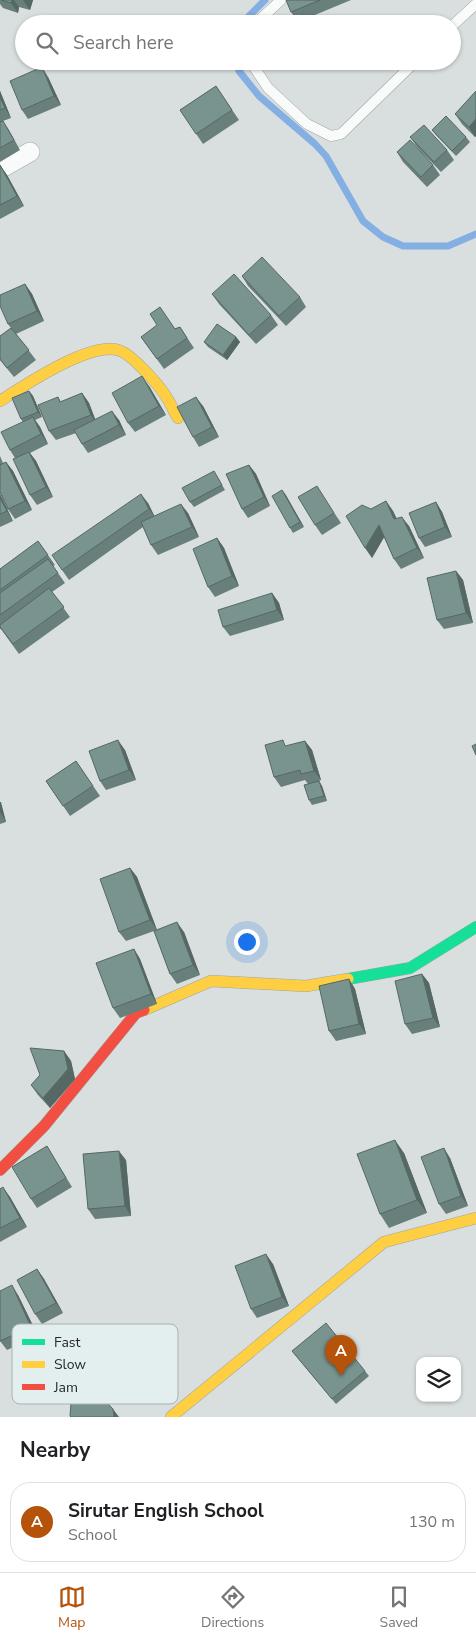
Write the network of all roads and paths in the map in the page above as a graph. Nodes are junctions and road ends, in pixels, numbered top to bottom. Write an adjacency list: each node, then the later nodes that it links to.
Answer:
1 (281, 0): 3 (lane)
2 (476, 4): 4 (lane)
3 (265, 15)
4 (461, 18)
5 (256, 70): 6 (lane)
6 (407, 70)
7 (30, 152): 8 (street)
8 (0, 170)
9 (0, 401): 10 (street)
10 (178, 418)
11 (476, 927): 12 (street)
12 (0, 1170)
13 (476, 1218): 14 (street)
14 (172, 1417)

